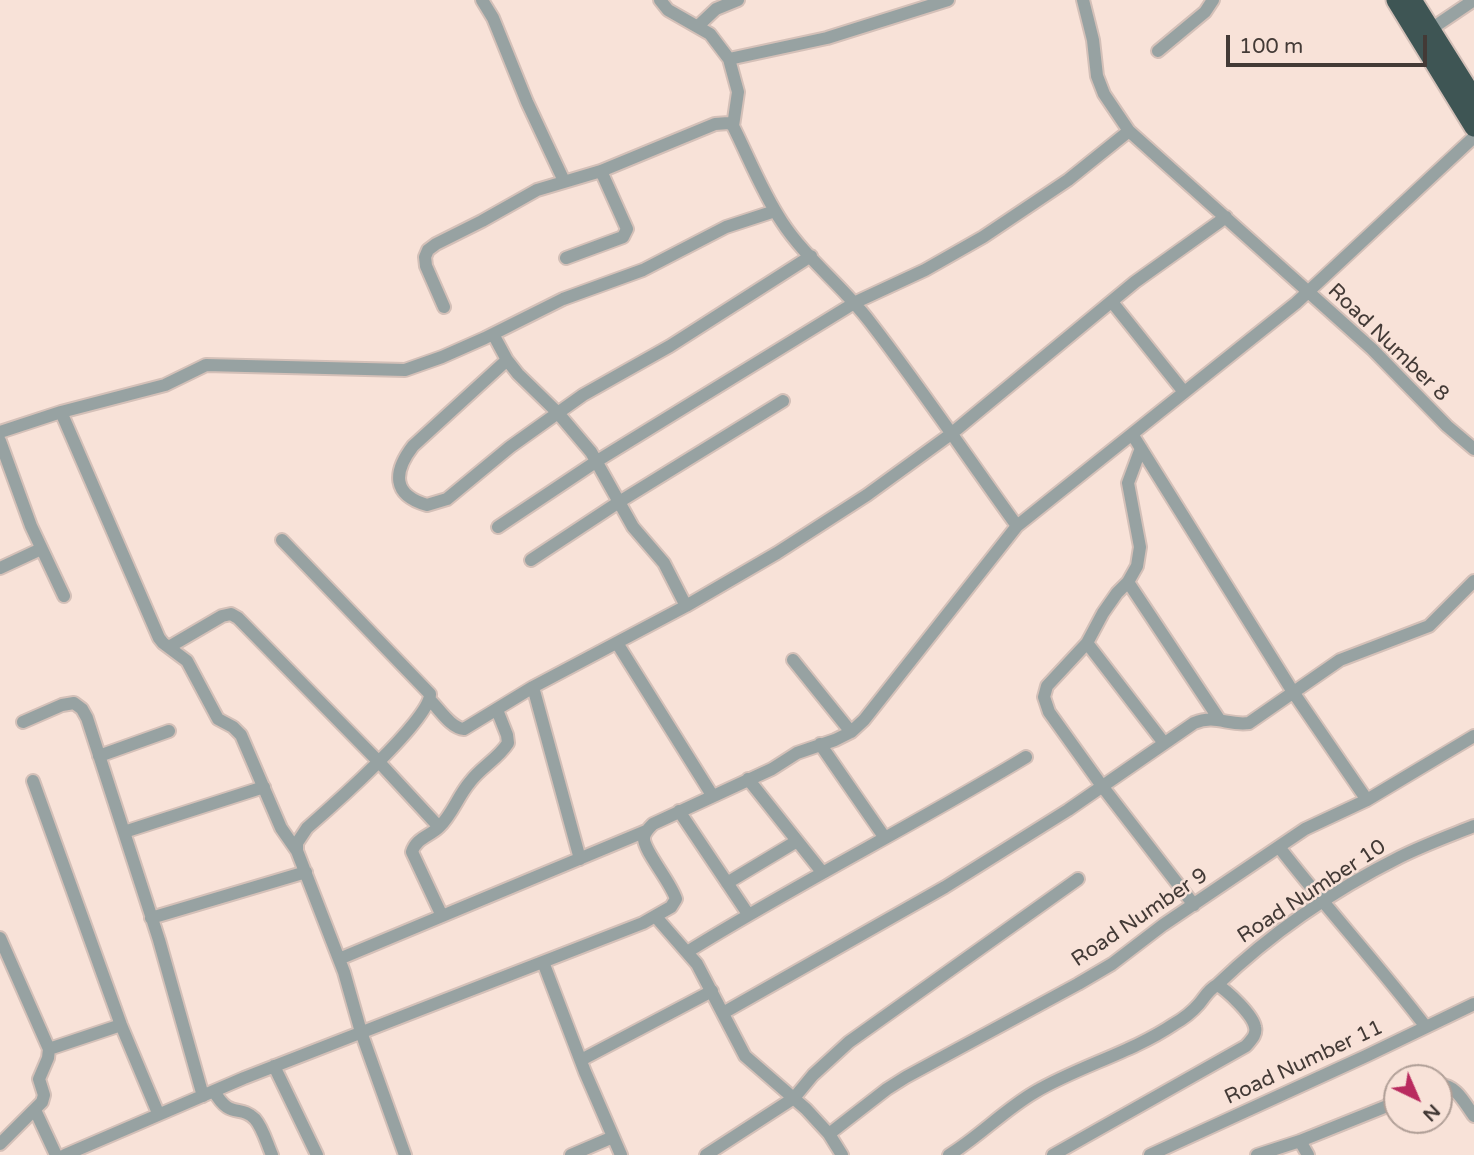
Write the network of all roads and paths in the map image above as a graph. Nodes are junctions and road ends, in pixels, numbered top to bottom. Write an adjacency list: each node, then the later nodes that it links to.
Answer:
1 (482, 0): 20 (street)
2 (660, 0): 10 (street)
3 (738, 0): 10 (street)
4 (948, 0): 13 (street)
5 (1083, 0): 17 (street, Road Number 8)
6 (1213, 0): 12 (street)
7 (1396, 0): 16 (highway)
8 (1412, 0): 11 (highway)
9 (1474, 0): 11 (street)
10 (698, 26): 13 (street)
11 (1431, 29): 14 (highway)
12 (1157, 51)
13 (729, 59): 15 (street)
14 (1474, 99)
15 (733, 126): 19 (street); 21 (street)
16 (1474, 127)
17 (1129, 131): 22 (street, Road Number 8); 26 (street)
18 (1474, 136): 25 (street)
19 (601, 171): 20 (street); 24 (street)
20 (564, 181): 28 (street)
21 (775, 211): 23 (street); 29 (street)
22 (1226, 217): 25 (street, Road Number 8); 27 (street)
23 (811, 256): 26 (street); 34 (street)
24 (566, 258)
25 (1307, 293): 31 (street); 40 (street, Road Number 8)
26 (856, 302): 36 (street); 41 (street)
27 (1112, 302): 31 (street); 36 (street)
28 (444, 307)
29 (493, 334): 30 (street); 33 (street)
30 (507, 360): 34 (street); 34 (street)
31 (1184, 392): 37 (street)
32 (783, 401): 42 (street)
33 (61, 412): 35 (street); 55 (street)
34 (557, 412): 41 (street)
35 (0, 432)
36 (951, 434): 43 (street); 52 (street)
37 (1132, 434): 39 (street); 43 (street)
38 (0, 441): 46 (street)
39 (1141, 448): 50 (street); 58 (street)
40 (1474, 449)
41 (597, 461): 42 (street); 44 (street)
42 (619, 502): 47 (street); 52 (street)
43 (1017, 526): 64 (street)
44 (498, 527)
45 (282, 540): 59 (street)
46 (41, 549): 48 (street); 51 (street)
47 (531, 560)
48 (0, 568)
49 (1474, 581): 58 (street)
50 (1128, 582): 54 (street); 61 (street)
51 (64, 596)
52 (686, 606): 53 (street)
53 (617, 643): 57 (street); 75 (street)
54 (1087, 643): 66 (street); 73 (street)
55 (169, 647): 70 (street); 74 (street)
56 (793, 660): 64 (street)
57 (533, 687): 60 (street); 86 (street)
58 (1293, 692): 61 (street); 76 (street)
59 (430, 700): 60 (street); 70 (street)
60 (497, 710): 79 (street)
61 (1219, 719): 66 (street)
62 (23, 722): 68 (street)
63 (169, 731): 68 (street)
64 (850, 732): 67 (street)
65 (1474, 736): 76 (street, Road Number 9)
66 (1164, 743): 73 (street)
67 (820, 744): 71 (street); 82 (street)
68 (99, 756): 81 (street)
69 (1026, 757): 82 (street)
70 (378, 761): 79 (street); 85 (street)
71 (748, 779): 75 (street); 83 (street)
72 (33, 781): 105 (street)
73 (1102, 786): 92 (street); 104 (street)
74 (264, 787): 81 (street); 85 (street)
75 (712, 795): 77 (street)
76 (1367, 800): 84 (street, Road Number 9)
77 (679, 811): 80 (street); 90 (street)
78 (1474, 826): 91 (street, Road Number 10)
79 (439, 827): 94 (street)
80 (646, 831): 86 (street); 95 (street)
81 (124, 832): 96 (street)
82 (885, 838): 88 (street)
83 (797, 841): 88 (street); 90 (street)
84 (1279, 847): 91 (street); 92 (street, Road Number 9)
85 (297, 851): 87 (street)
86 (580, 859): 94 (street)
87 (306, 872): 96 (street); 99 (street)
88 (822, 872): 93 (street)
89 (1078, 879): 113 (street)
90 (727, 883): 93 (street)
91 (1322, 903): 101 (street, Road Number 10); 106 (street)
92 (1194, 905): 118 (street, Road Number 9)
93 (748, 914): 98 (street)
94 (442, 916): 99 (street)
95 (656, 917): 98 (street); 100 (street)
96 (151, 918): 112 (street)
97 (0, 938): 108 (street)
98 (687, 952): 102 (street)
99 (339, 959): 107 (street)
100 (543, 962): 107 (street); 109 (street)
101 (1217, 985): 131 (street, Road Number 10); 132 (street)
102 (712, 991): 104 (street); 109 (street)
103 (1474, 1004): 106 (street, Road Number 11)
104 (723, 1013): 113 (street)
105 (121, 1025): 108 (street); 116 (street)
106 (1426, 1027): 133 (street, Road Number 11)
107 (361, 1032): 110 (street); 126 (street)
108 (49, 1049): 115 (street)
109 (581, 1060): 119 (street)
110 (274, 1066): 112 (street); 125 (street)
111 (1453, 1089): 117 (street)
112 (209, 1093): 116 (street); 124 (street)
113 (794, 1098): 118 (street); 129 (street)
114 (1383, 1108): 120 (street)
115 (35, 1110): 121 (street); 122 (street)
116 (159, 1114): 123 (street)
117 (1474, 1116)
118 (829, 1134): 130 (street)
119 (613, 1137): 127 (street); 128 (street)
120 (1300, 1141): 134 (street); 135 (street)
121 (0, 1144)
122 (56, 1155)
123 (65, 1155)
124 (272, 1155)
125 (317, 1155)
126 (405, 1155)
127 (571, 1155)
128 (621, 1155)
129 (706, 1155)
130 (842, 1155)
131 (949, 1155)
132 (1053, 1155)
133 (1150, 1155)
134 (1257, 1155)
135 (1308, 1155)

